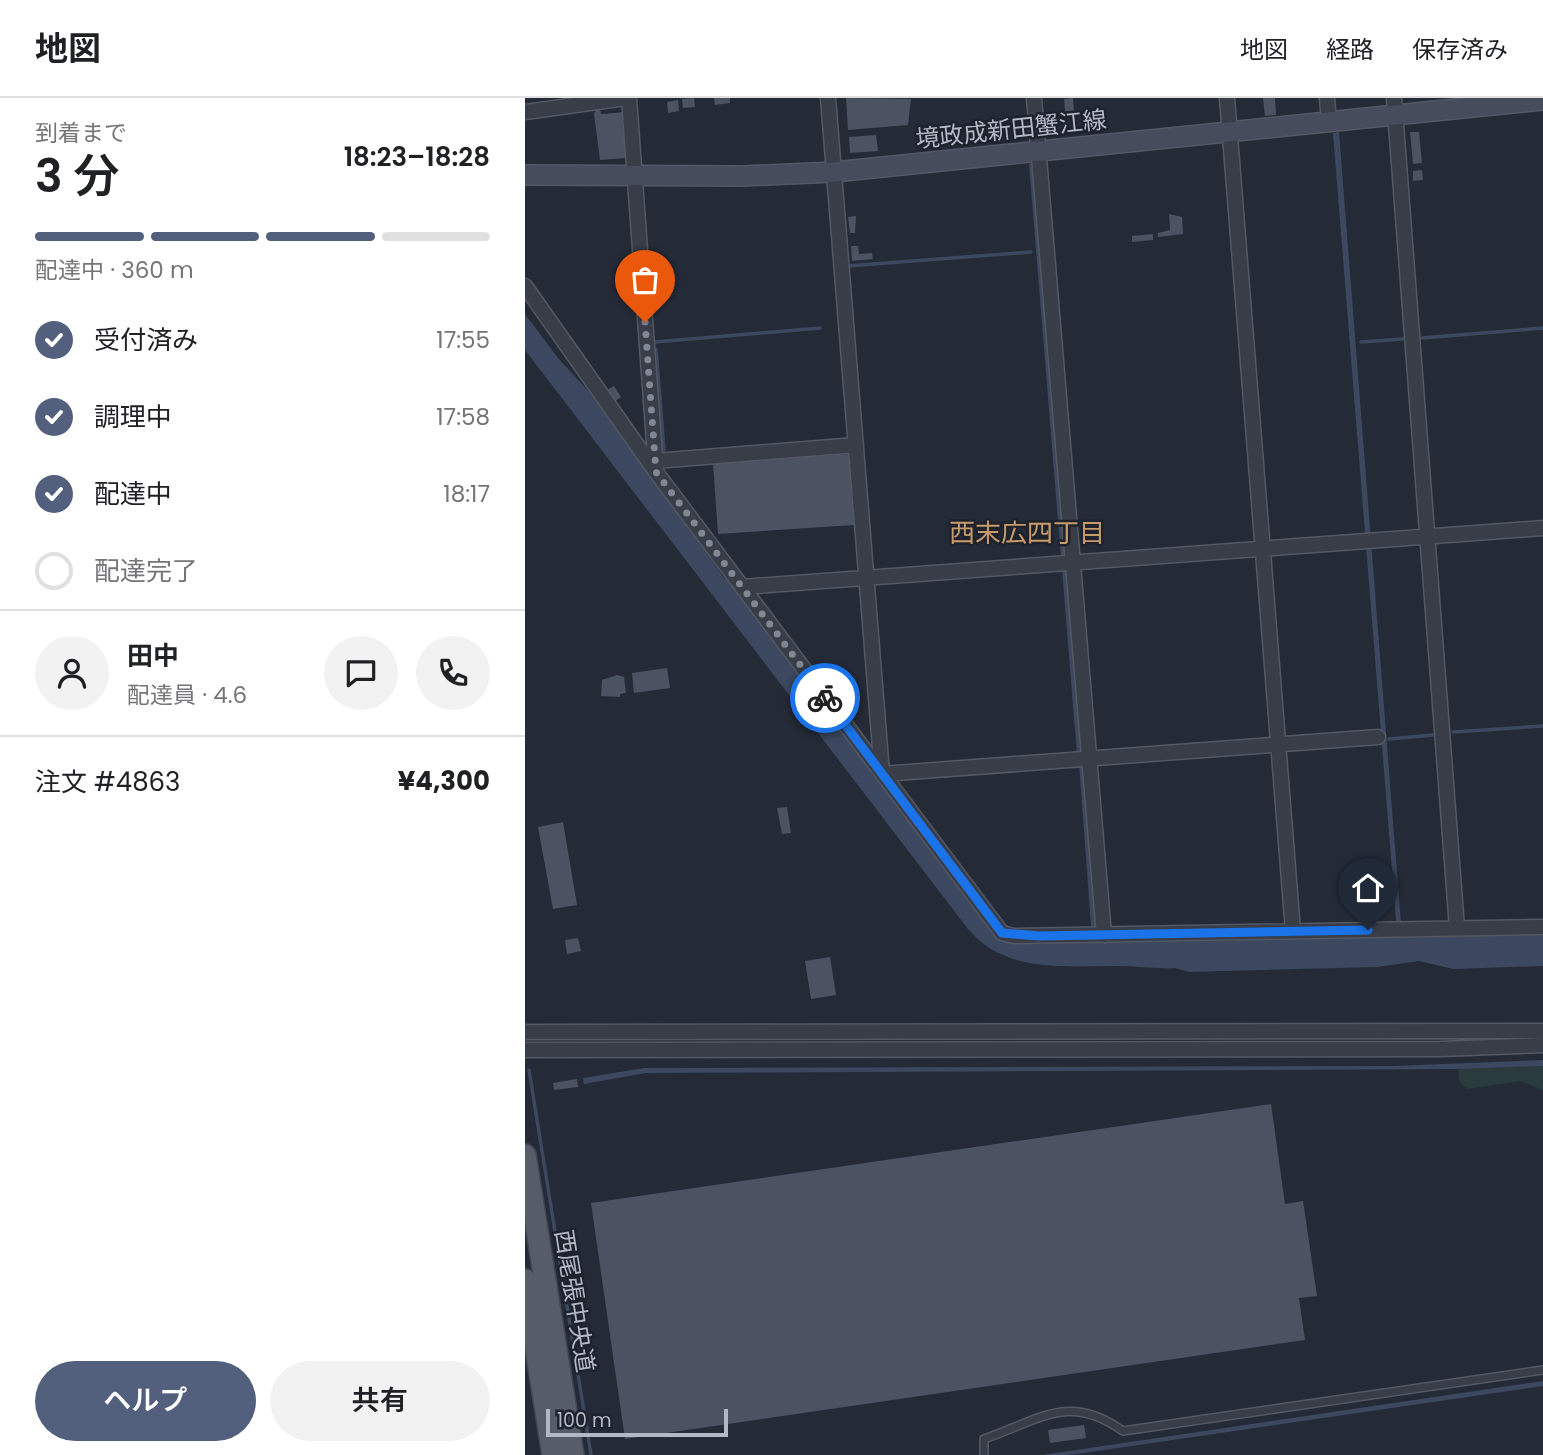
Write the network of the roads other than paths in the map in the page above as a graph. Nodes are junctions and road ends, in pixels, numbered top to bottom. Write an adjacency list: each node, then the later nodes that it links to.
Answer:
1 (628, 98): 8 (street); 14 (street)
2 (828, 98): 12 (street)
3 (1034, 98): 11 (street)
4 (1227, 98): 10 (street)
5 (1327, 98): 9 (street)
6 (1543, 100): 7 (main road, 境政成新田蟹江線)
7 (1395, 107): 9 (main road, 境政成新田蟹江線); 19 (street)
8 (525, 112)
9 (1329, 122): 10 (main road, 境政成新田蟹江線)
10 (1230, 131): 11 (main road, 境政成新田蟹江線); 20 (street)
11 (1037, 151): 12 (main road, 境政成新田蟹江線); 21 (street)
12 (834, 172): 14 (main road, 境政成新田蟹江線); 16 (street)
13 (525, 175): 14 (main road, 境政成新田蟹江線)
14 (635, 177): 17 (street)
15 (525, 286): 17 (street)
16 (856, 445): 17 (street); 22 (street)
17 (655, 466): 23 (street)
18 (1543, 528): 19 (street)
19 (1426, 537): 20 (street); 29 (street)
20 (1262, 548): 21 (street); 25 (street)
21 (1072, 562): 22 (street); 26 (street)
22 (866, 579): 23 (street); 27 (street)
23 (742, 587): 27 (street)
24 (1378, 737): 25 (street)
25 (1278, 745): 26 (street); 30 (street)
26 (1089, 759): 27 (street); 31 (street)
27 (882, 775): 31 (street)
28 (1543, 927): 29 (street)
29 (1457, 928): 30 (street)
30 (1293, 931): 31 (street)
31 (1098, 935)
32 (1543, 1031): 33 (street)
33 (525, 1032)
34 (1543, 1045): 35 (street)
35 (525, 1049)
36 (525, 1155): 40 (main road, 西尾張中央道)
37 (525, 1280): 39 (main road, 西尾張中央道)
38 (1543, 1370): 41 (lane)
39 (553, 1455)
40 (573, 1455)
41 (983, 1455)

